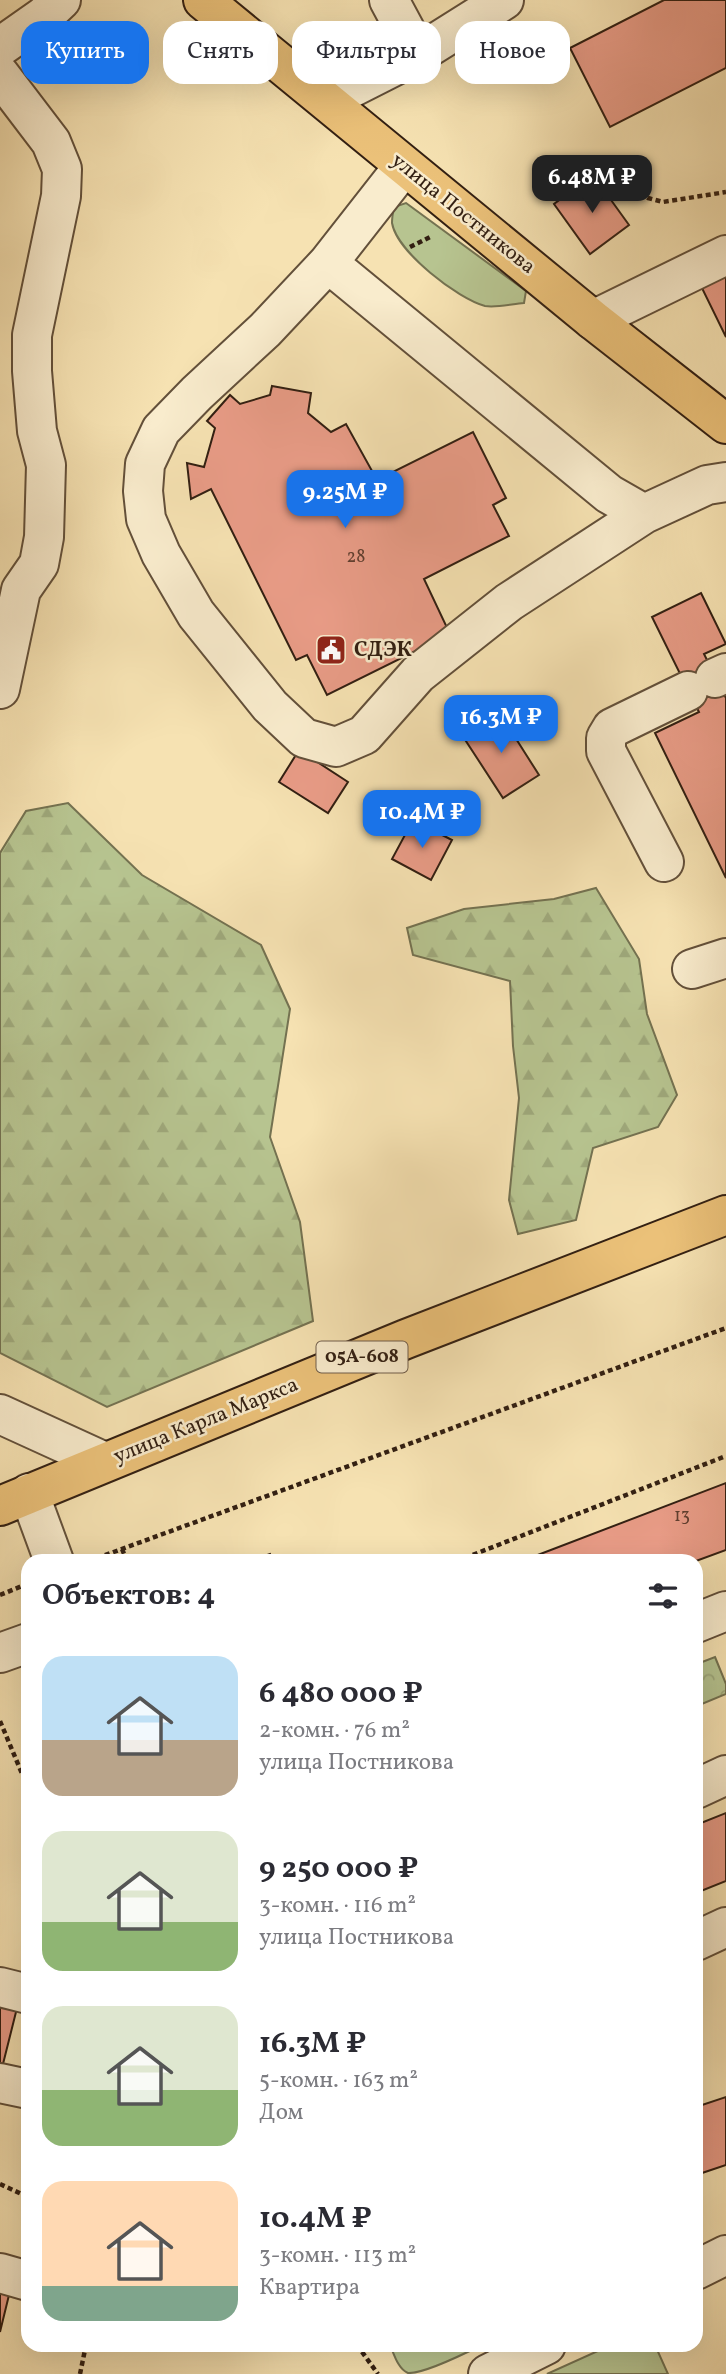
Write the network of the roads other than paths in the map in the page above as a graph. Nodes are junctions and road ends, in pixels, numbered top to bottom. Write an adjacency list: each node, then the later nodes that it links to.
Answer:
1 (61, 0): 7 (street)
2 (203, 0): 11 (main road, улица Постникова)
3 (388, 0): 5 (street)
4 (504, 0): 6 (street)
5 (400, 21)
6 (441, 40)
7 (0, 47)
8 (0, 75): 18 (street)
9 (359, 84): 10 (street)
10 (351, 88)
11 (404, 166): 13 (street); 14 (main road, улица Постникова)
12 (726, 255): 14 (street)
13 (328, 263): 17 (street); 17 (street)
14 (593, 320): 15 (main road, улица Постникова)
15 (726, 424)
16 (726, 482): 17 (street)
17 (644, 514)
18 (10, 589): 20 (street)
19 (710, 681): 21 (street)
20 (0, 689)
21 (664, 862)
22 (726, 1215): 24 (main road, улица Карла Маркса / 05А-608)
23 (0, 1414): 24 (street)
24 (105, 1462): 25 (main road, улица Карла Маркса / 05А-608)
25 (15, 1499): 26 (street)
26 (50, 1554)
27 (726, 1611): 28 (street)
28 (703, 1620)
29 (21, 1646): 30 (street)
30 (0, 1653)
31 (726, 1775): 32 (street)
32 (703, 1786)
33 (726, 1927): 34 (street)
34 (703, 1938)
35 (0, 1987): 36 (street)
36 (21, 1992)
37 (0, 2083): 38 (street)
38 (21, 2088)
39 (726, 2255): 40 (street)
40 (703, 2266)
41 (0, 2273): 42 (street)
42 (21, 2279)
43 (532, 2352): 44 (street)
44 (488, 2374)

